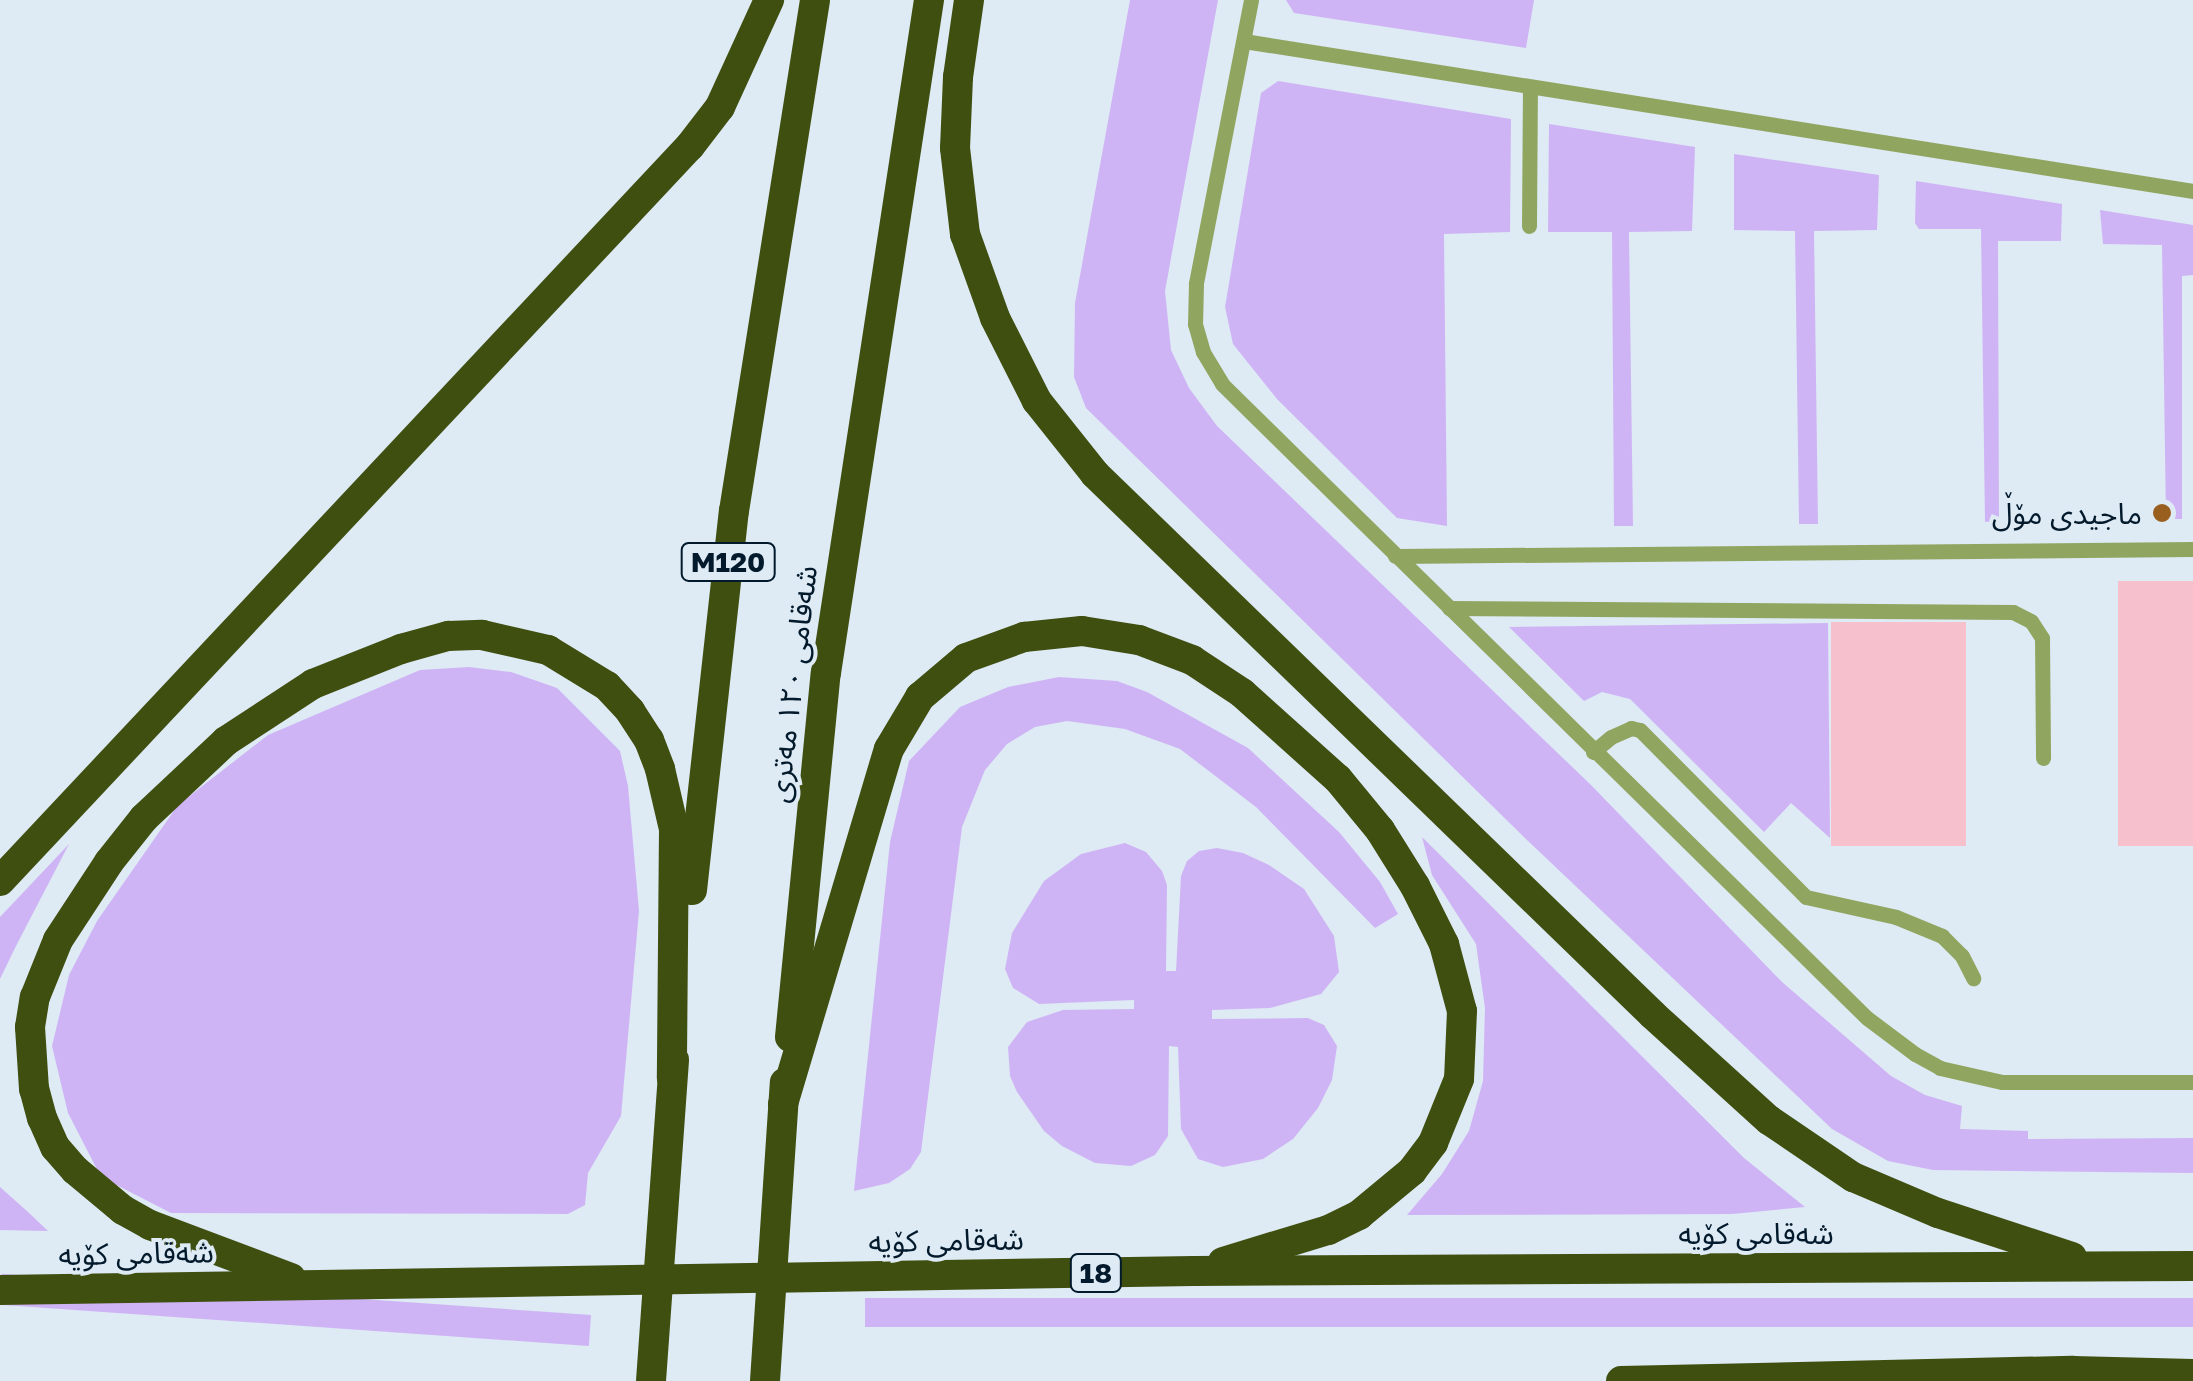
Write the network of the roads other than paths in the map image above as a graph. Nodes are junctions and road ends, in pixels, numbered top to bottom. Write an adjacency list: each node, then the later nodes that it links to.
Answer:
1 (769, 0): 15 (highway)
2 (815, 0): 17 (highway, M120)
3 (929, 0): 19 (highway, شەقامی ١٢٠ مەتری)
4 (969, 0): 20 (highway)
5 (1251, 0): 6 (lane)
6 (1244, 40): 7 (lane); 11 (lane)
7 (1530, 87): 8 (lane); 9 (lane)
8 (2193, 191)
9 (1529, 226)
10 (2193, 549): 11 (lane)
11 (1395, 556): 12 (lane)
12 (1449, 608): 13 (lane); 14 (lane)
13 (1593, 752): 16 (lane); 18 (lane)
14 (2043, 758)
15 (0, 882)
16 (1973, 978)
17 (672, 1078): 23 (highway); 27 (highway, M120)
18 (2193, 1082)
19 (783, 1114): 22 (highway); 28 (highway, شەقامی ١٢٠ مەتری)
20 (2114, 1266): 21 (highway, شەقامی کۆیە / 18); 22 (highway, شەقامی کۆیە / 18)
21 (2193, 1266)
22 (1194, 1271): 23 (highway, شەقامی کۆیە / 18)
23 (313, 1286): 24 (highway, شەقامی کۆیە / 18)
24 (0, 1290)
25 (2193, 1374): 26 (highway)
26 (2062, 1376): 29 (highway)
27 (651, 1381)
28 (766, 1381)
29 (1621, 1381)

